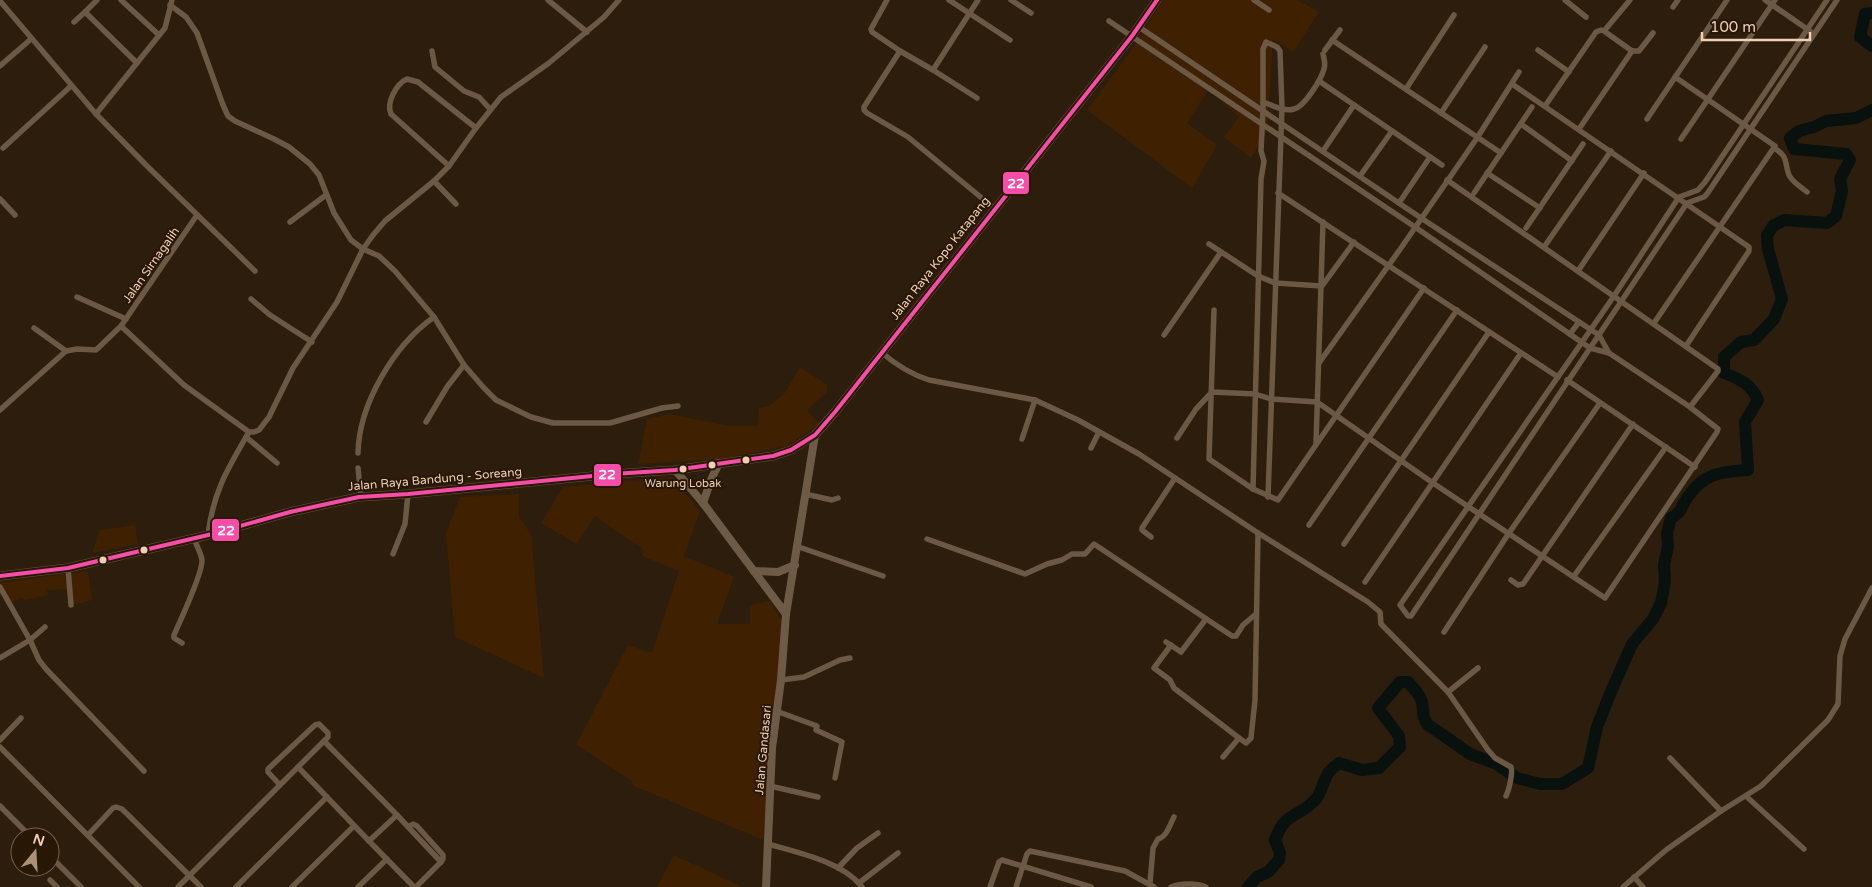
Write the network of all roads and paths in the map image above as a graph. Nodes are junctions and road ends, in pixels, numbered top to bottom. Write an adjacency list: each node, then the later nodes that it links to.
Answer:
1 (97, 0): 23 (street)
2 (120, 0): 37 (street)
3 (548, 0): 34 (street)
4 (619, 0): 34 (street)
5 (887, 0): 45 (street)
6 (948, 0): 24 (street)
7 (978, 0): 24 (street)
8 (1011, 0): 25 (street)
9 (1157, 0): 30 (main road, Jalan Raya Kopo Katapang)
10 (1254, 0): 22 (street)
11 (1565, 0): 27 (street)
12 (1630, 0): 33 (street)
13 (1678, 0): 21 (street)
14 (1727, 0): 52 (street)
15 (1765, 0): 19 (street)
16 (1827, 0): 31 (street)
17 (1837, 0): 36 (street)
18 (0, 1): 39 (street)
19 (1774, 2): 31 (street); 58 (street)
20 (171, 3): 37 (street); 98 (street)
21 (1673, 7)
22 (1269, 10)
23 (85, 12): 29 (street); 47 (street)
24 (970, 13): 40 (street); 49 (street)
25 (1031, 13)
26 (1454, 15): 56 (street)
27 (1586, 17)
28 (1109, 21): 38 (street)
29 (74, 22)
30 (1139, 27): 38 (main road, Jalan Raya Kopo Katapang); 65 (street)
31 (1807, 29): 36 (street); 70 (street)
32 (1340, 30): 41 (street)
33 (1604, 31): 46 (street); 51 (street)
34 (587, 32): 64 (street)
35 (1653, 33): 46 (street)
36 (1814, 34): 74 (street)
37 (159, 35): 47 (street)
38 (1132, 36): 71 (street); 105 (main road, Jalan Raya Kopo Katapang)
39 (31, 39): 48 (street); 55 (street)
40 (1010, 40)
41 (1332, 40): 53 (street); 56 (street)
42 (1485, 47): 66 (street)
43 (1538, 50): 51 (street)
44 (432, 51): 64 (street)
45 (900, 51): 49 (street); 105 (street)
46 (1632, 51): 75 (street)
47 (137, 62): 67 (street)
48 (0, 66)
49 (933, 70): 57 (street)
50 (1519, 72): 54 (street)
51 (1569, 72): 61 (street)
52 (1675, 77): 58 (street); 68 (street)
53 (1319, 81): 60 (street); 63 (street)
54 (1512, 84): 61 (street); 78 (street)
55 (71, 86): 67 (street); 81 (street)
56 (1406, 89): 66 (street)
57 (976, 98)
58 (1708, 99): 70 (street); 79 (street)
59 (1263, 102): 63 (street); 63 (street); 65 (street)
60 (1354, 105): 76 (street); 83 (street)
61 (1546, 106): 75 (street)
62 (1532, 107): 72 (street)
63 (1282, 108): 69 (street)
64 (490, 109): 73 (street)
65 (1263, 110): 69 (street); 71 (street)
66 (1441, 113): 78 (street)
67 (96, 114): 107 (street)
68 (1647, 118)
69 (1281, 122): 77 (street); 83 (street)
70 (1744, 123): 74 (street); 99 (street)
71 (1263, 124): 77 (street); 122 (street)
72 (1521, 124): 85 (street); 87 (street)
73 (476, 128): 89 (street); 89 (street)
74 (1751, 128): 82 (street); 102 (street)
75 (1579, 129): 84 (street)
76 (1392, 131): 86 (street); 92 (street)
77 (1281, 136): 95 (street); 112 (street)
78 (1477, 138): 85 (street); 93 (street)
79 (1681, 139)
80 (1583, 144): 87 (street)
81 (2, 148)
82 (1774, 148): 96 (street); 111 (street)
83 (1323, 151): 92 (street)
84 (1612, 151): 91 (street); 116 (street)
85 (1501, 153): 90 (street)
86 (1430, 156): 88 (street); 101 (street)
87 (1572, 161): 104 (street)
88 (1442, 165)
89 (449, 166): 94 (street)
90 (1487, 173): 97 (street); 104 (street)
91 (1644, 173): 99 (street); 121 (street)
92 (1360, 176): 101 (street)
93 (1447, 180): 108 (street); 116 (street)
94 (434, 181): 103 (street); 118 (street)
95 (1278, 192): 110 (street); 123 (street)
96 (1806, 192)
97 (1474, 193)
98 (323, 197): 109 (street); 118 (street)
99 (1679, 197): 102 (street); 127 (street)
100 (0, 200): 106 (street)
101 (1398, 202): 108 (street)
102 (1687, 203): 111 (street); 129 (street)
103 (456, 204)
104 (1540, 208): 113 (street)
105 (995, 210): 148 (main road, Jalan Raya Kopo Katapang)
106 (15, 215)
107 (197, 215): 120 (street); 132 (street, Jalan Sirnagalih)
108 (1421, 218): 112 (street); 134 (street)
109 (290, 222)
110 (1323, 222): 114 (street); 124 (street)
111 (1720, 225): 135 (street); 145 (street)
112 (1415, 226): 119 (street); 140 (street)
113 (1526, 228)
114 (1354, 242): 119 (street); 124 (street)
115 (1209, 244): 117 (street)
116 (1544, 248): 121 (street)
117 (1220, 252): 122 (street); 141 (street)
118 (362, 253): 133 (street); 143 (street)
119 (1389, 265): 125 (street); 151 (street)
120 (256, 271)
121 (1578, 271): 127 (street)
122 (1258, 276): 123 (street); 156 (street)
123 (1275, 283): 124 (street); 157 (street)
124 (1322, 286): 151 (street)
125 (1424, 288): 131 (street); 164 (street)
126 (77, 296): 132 (street)
127 (1614, 296): 129 (street); 138 (street)
128 (252, 299): 143 (street)
129 (1621, 301): 135 (street); 142 (street)
130 (1214, 310): 155 (street)
131 (1457, 310): 139 (street); 171 (street)
132 (126, 319): 136 (street, Jalan Sirnagalih)
133 (430, 321): 152 (street); 177 (street)
134 (1578, 322): 138 (street); 140 (street)
135 (1654, 324): 145 (street)
136 (121, 326): 147 (street, Jalan Sirnagalih); 168 (street)
137 (34, 328): 147 (street)
138 (1590, 330): 142 (street); 144 (street)
139 (1489, 332): 149 (street); 179 (street)
140 (1570, 334): 144 (street)
141 (1164, 335)
142 (1599, 335): 146 (street); 150 (street)
143 (312, 342): 168 (street)
144 (1582, 342): 146 (street); 153 (street)
145 (1686, 346): 162 (street)
146 (1590, 348): 150 (street); 154 (street)
147 (66, 351): 163 (street)
148 (881, 352): 158 (street); 169 (main road, Jalan Raya Kopo Katapang)
149 (1521, 353): 153 (street); 186 (street)
150 (1609, 353): 162 (street)
151 (1319, 363): 159 (street)
152 (461, 369): 161 (street); 165 (street)
153 (1558, 377): 194 (street)
154 (1567, 380): 160 (street); 195 (street)
155 (1212, 392): 156 (street); 170 (street); 187 (street)
156 (1255, 394): 157 (street); 187 (street)
157 (1271, 399): 159 (street); 190 (street)
158 (1035, 400): 167 (street); 172 (street)
159 (1317, 402): 164 (street); 174 (street)
160 (1600, 403): 166 (street); 198 (street)
161 (678, 406)
162 (1690, 407): 182 (street)
163 (0, 410)
164 (1337, 416): 171 (street); 174 (street)
165 (426, 422)
166 (1632, 424): 175 (street); 206 (street)
167 (1099, 432): 176 (street); 185 (street)
168 (247, 435): 180 (street); 199 (street)
169 (814, 435): 173 (main road, Jalan Raya Bandung - Soreang); 178 (street, Jalan Gandasari)
170 (1177, 438)
171 (1370, 438): 179 (street); 196 (street)
172 (1022, 439)
173 (798, 446): 178 (street); 181 (main road, Jalan Raya Bandung - Soreang)
174 (1316, 446): 190 (street)
175 (1666, 447): 182 (street); 212 (street)
176 (1091, 448)
177 (358, 453)
178 (811, 456): 189 (street, Jalan Gandasari)
179 (1401, 460): 186 (street); 203 (street)
180 (277, 463)
181 (719, 463): 184 (main road, Jalan Raya Bandung - Soreang); 193 (street)
182 (1694, 467): 212 (street)
183 (358, 468): 191 (street)
184 (675, 470): 188 (main road, Jalan Raya Bandung - Soreang); 193 (street)
185 (1176, 478): 197 (street); 201 (street)
186 (1433, 483): 194 (street); 214 (street)
187 (1253, 489): 190 (street)
188 (408, 494): 191 (main road, Jalan Raya Bandung - Soreang); 205 (street)
189 (805, 494): 192 (street); 204 (street, Jalan Gandasari)
190 (1268, 496)
191 (362, 497): 199 (main road, Jalan Raya Bandung - Soreang)
192 (838, 498)
193 (703, 503): 209 (street)
194 (1469, 507): 195 (street); 195 (street)
195 (1479, 513): 198 (street)
196 (1309, 525)
197 (1258, 533): 219 (street); 229 (street)
198 (1509, 533): 206 (street); 222 (street)
199 (208, 535): 200 (main road, Jalan Raya Bandung - Soreang)
200 (194, 538): 208 (main road, Jalan Raya Bandung - Soreang); 224 (street)
201 (1151, 538)
202 (927, 539): 220 (street)
203 (1344, 544)
204 (796, 546): 207 (street, Jalan Gandasari); 211 (street)
205 (393, 554)
206 (1544, 555): 212 (street); 213 (street)
207 (794, 565): 209 (street); 218 (street, Jalan Gandasari)
208 (68, 568): 210 (main road, Jalan Raya Bandung - Soreang); 217 (street)
209 (754, 571): 218 (street)
210 (0, 576)
211 (883, 576)
212 (1574, 576)
213 (1511, 580)
214 (1365, 582)
215 (0, 587): 223 (street)
216 (1872, 588): 246 (street)
217 (71, 605)
218 (786, 614): 228 (street, Jalan Gandasari)
219 (1256, 614): 220 (street); 232 (street)
220 (1206, 619): 232 (street)
221 (45, 627): 223 (street)
222 (1444, 632)
223 (30, 640): 225 (street); 239 (street)
224 (182, 644)
225 (0, 658)
226 (850, 658): 228 (street)
227 (1478, 668): 229 (street)
228 (781, 680): 230 (street, Jalan Gandasari)
229 (1448, 692): 243 (street)
230 (776, 711): 240 (street); 242 (street, Jalan Gandasari)
231 (21, 718): 233 (street)
232 (1239, 738): 236 (street)
233 (0, 740)
234 (324, 741): 238 (street); 241 (street); 249 (street)
235 (0, 747): 254 (street)
236 (1223, 757)
237 (1670, 758): 248 (street)
238 (298, 767): 241 (street); 244 (street)
239 (144, 771)
240 (835, 778)
241 (280, 785): 263 (street)
242 (770, 786): 245 (street); 256 (street, Jalan Gandasari)
243 (1506, 796)
244 (327, 797): 251 (street); 273 (street)
245 (818, 797)
246 (1747, 797): 248 (street); 257 (street)
247 (0, 806): 252 (street)
248 (1721, 811): 264 (street)
249 (397, 815): 255 (street); 276 (street)
250 (1174, 816): 267 (street)
251 (354, 826): 255 (street); 274 (street)
252 (21, 827)
253 (878, 833): 262 (street)
254 (88, 835): 263 (street); 270 (street)
255 (369, 841): 259 (street)
256 (768, 844): 262 (street); 277 (street, Jalan Gandasari)
257 (1804, 849)
258 (898, 853): 266 (street)
259 (388, 859): 275 (street); 276 (street)
260 (60, 866): 269 (street)
261 (1024, 866): 267 (street); 278 (street); 279 (street); 280 (street)
262 (838, 868): 266 (street)
263 (190, 875): 271 (street); 272 (street)
264 (1634, 877): 283 (street); 284 (street)
265 (50, 880): 268 (street)
266 (861, 885)
267 (1152, 885)
268 (57, 887)
269 (81, 887)
270 (140, 887)
271 (178, 887)
272 (201, 887)
273 (236, 887)
274 (292, 887)
275 (358, 887)
276 (415, 887)
277 (766, 887)
278 (990, 887)
279 (1016, 887)
280 (1091, 887)
281 (1171, 887): 282 (street)
282 (1206, 887)
283 (1623, 887)
284 (1643, 887)

